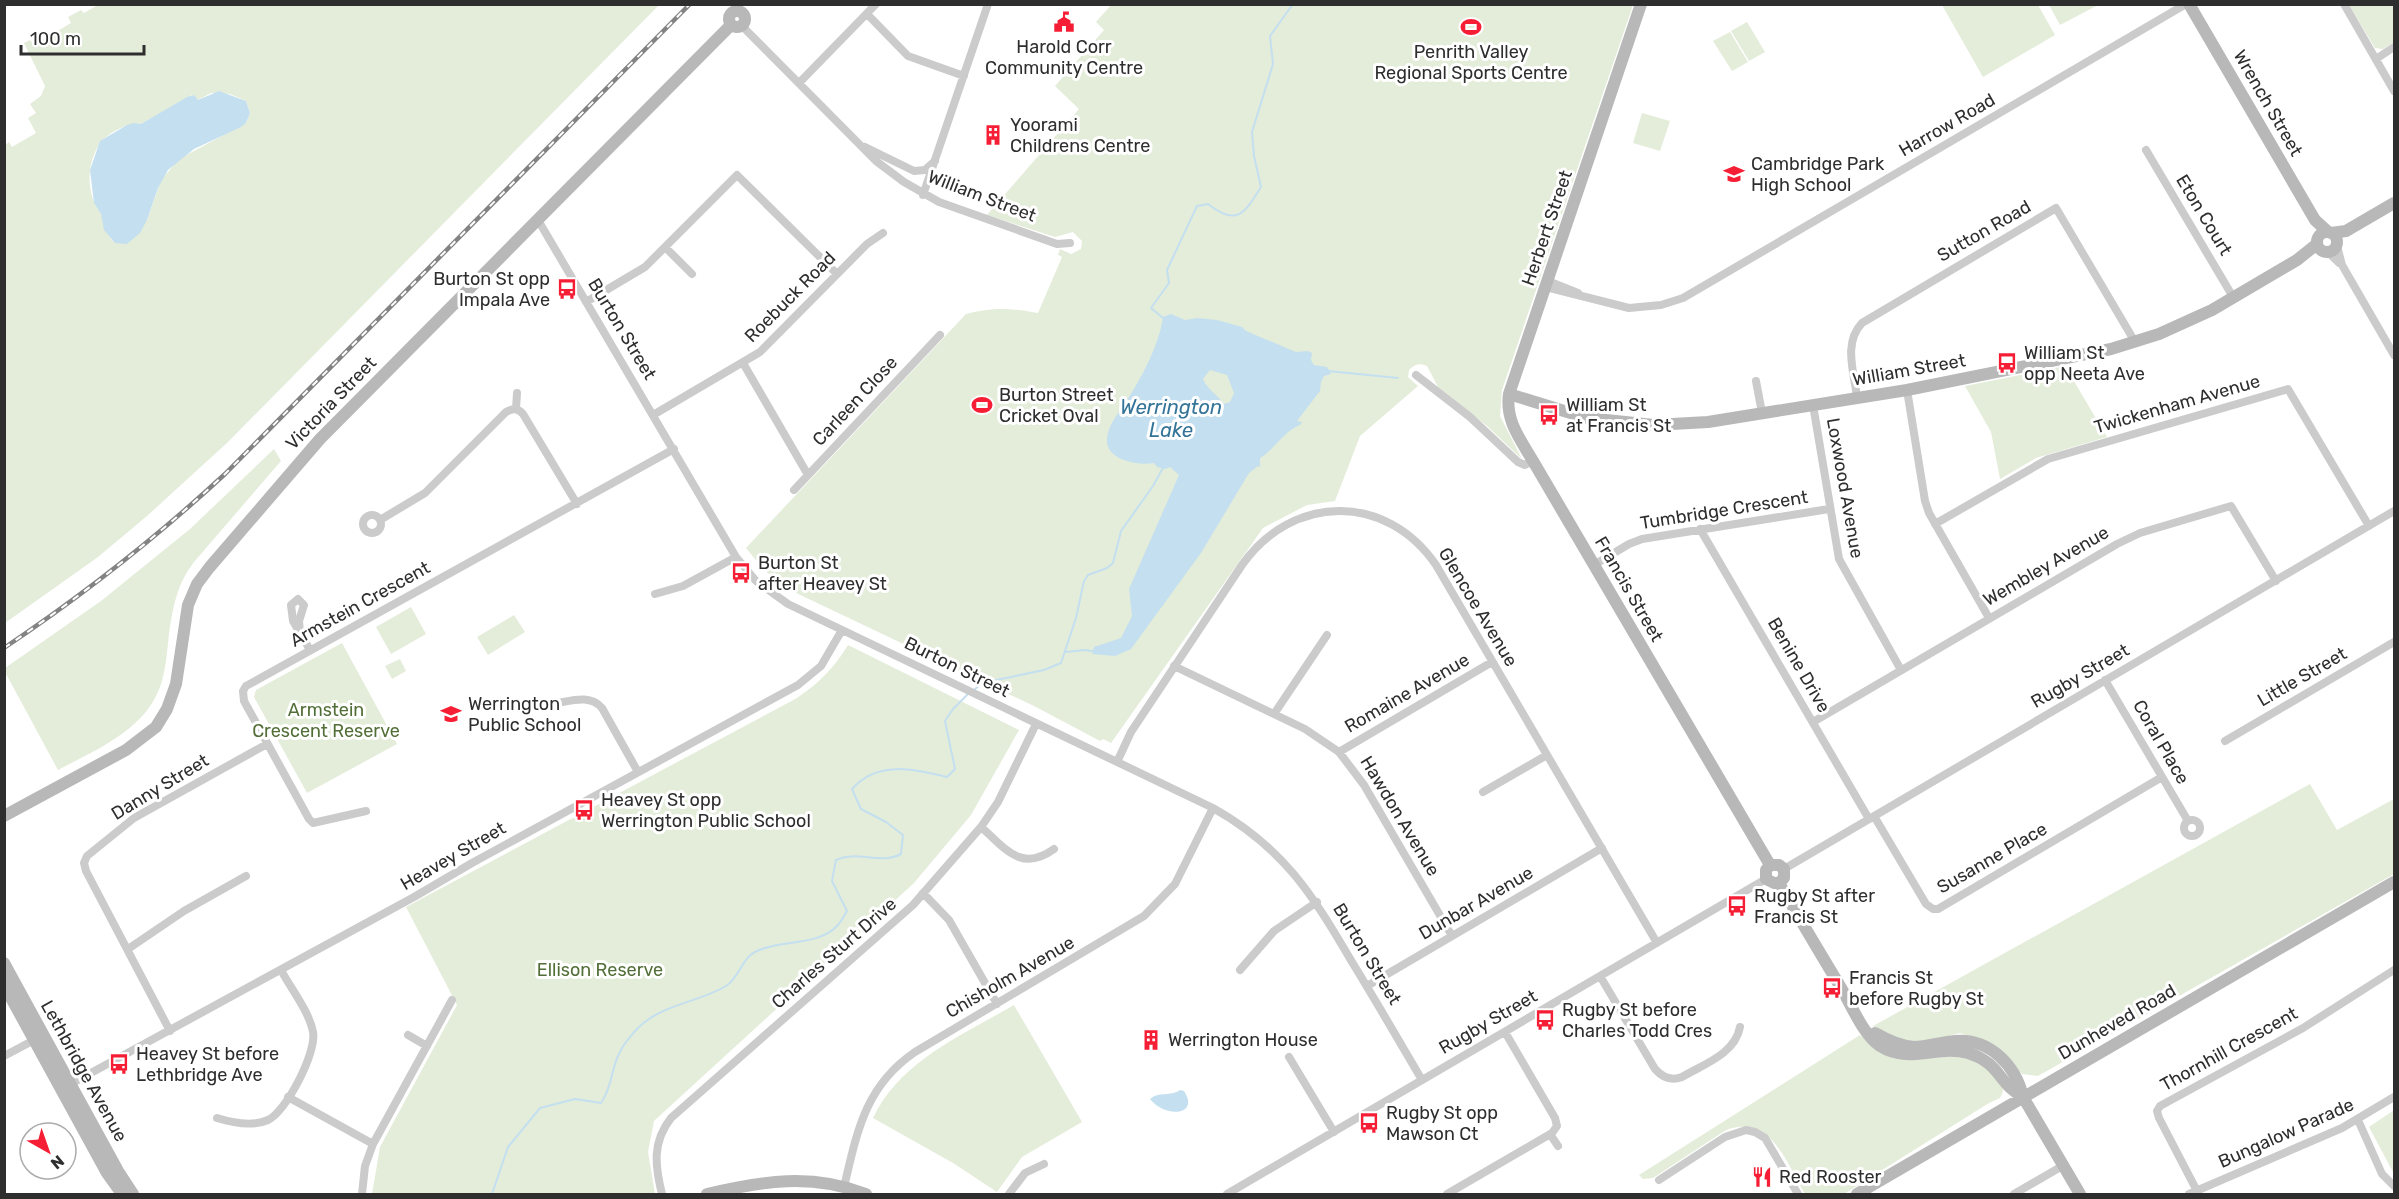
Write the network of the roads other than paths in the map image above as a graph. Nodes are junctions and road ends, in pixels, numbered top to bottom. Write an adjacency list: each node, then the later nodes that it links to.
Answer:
1 (876, 4): 6 (street)
2 (988, 4): 10 (street)
3 (1641, 4): 25 (street, Herbert Street)
4 (2187, 4): 20 (street, Wrench Street); 25 (street, Harrow Road)
5 (2344, 4): 9 (street)
6 (867, 14): 10 (street); 11 (street)
7 (742, 17): 11 (street, William Street); 18 (street, Victoria Street)
8 (2394, 47): 9 (street)
9 (2376, 58): 12 (street)
10 (964, 76): 15 (street)
11 (799, 83): 13 (street, William Street)
12 (2394, 91)
13 (859, 144): 15 (street, William Street); 16 (street, William Street)
14 (2146, 150): 26 (street, Eton Court)
15 (935, 161): 16 (street)
16 (923, 195): 21 (street, William Street)
17 (2394, 203): 20 (street)
18 (538, 220): 27 (street, Burton Street); 81 (street, Victoria Street)
19 (883, 233): 24 (street, Roebuck Road)
20 (2328, 242): 26 (street, William Street); 30 (street, Wrench Street)
21 (1070, 243)
22 (665, 247): 23 (street); 24 (street); 27 (street)
23 (692, 274)
24 (837, 274): 31 (street, Roebuck Road)
25 (1547, 284): 36 (street, Herbert Street)
26 (2233, 297): 29 (street, William Street)
27 (586, 302): 41 (street, Burton Street)
28 (940, 335): 44 (street, Carleen Close)
29 (2135, 342): 34 (street, William Street); 37 (street, Sutton Road)
30 (2394, 355)
31 (742, 363): 41 (street, Roebuck Road); 44 (street)
32 (1416, 375): 43 (street)
33 (1756, 381): 40 (street)
34 (1907, 390): 37 (street, William Street); 50 (street)
35 (517, 393): 39 (street)
36 (1509, 394): 40 (street, William Street); 43 (street, Herbert Street)
37 (1857, 398): 38 (street, William Street)
38 (1813, 405): 40 (street, William Street); 47 (street, Loxwood Avenue)
39 (516, 409): 46 (street); 49 (street)
40 (1762, 413)
41 (653, 415): 42 (street, Burton Street)
42 (674, 449): 46 (street, Armstein Crescent); 53 (street, Burton Street)
43 (1533, 461): 54 (street, Francis Street)
44 (808, 476): 45 (street, Carleen Close)
45 (794, 490)
46 (577, 504): 62 (street, Armstein Crescent)
47 (1829, 509): 52 (street, Tumbridge Crescent); 65 (street, Loxwood Avenue)
48 (2394, 511): 51 (street, Rugby Street)
49 (380, 520)
50 (1935, 524): 51 (street, Twickenham Avenue); 57 (street)
51 (2369, 526): 55 (street, Rugby Street)
52 (1700, 529): 54 (street, Tumbridge Crescent); 69 (street, Benine Drive)
53 (736, 557): 56 (street); 58 (street, Burton Street)
54 (1594, 565): 87 (street, Francis Street)
55 (2276, 581): 57 (street, Wembley Avenue); 66 (street, Rugby Street)
56 (655, 594)
57 (1989, 618): 65 (street, Wembley Avenue)
58 (842, 630): 70 (street, Burton Street); 76 (street, Heavey Street)
59 (300, 632): 62 (street)
60 (1326, 635): 68 (street)
61 (2394, 642): 71 (street, Little Street)
62 (310, 650): 72 (street, Armstein Crescent)
63 (1492, 662): 64 (street, Glencoe Avenue); 73 (street, Romaine Avenue); 74 (street, Glencoe Avenue)
64 (1174, 666): 68 (street, Hawdon Avenue); 75 (street, Glencoe Avenue)
65 (1901, 670): 69 (street, Wembley Avenue)
66 (2106, 680): 77 (street, Coral Place); 82 (street, Rugby Street)
67 (551, 704): 76 (street)
68 (1274, 714): 73 (street, Hawdon Avenue)
69 (1813, 722): 82 (street, Benine Drive)
70 (1036, 724): 75 (street, Burton Street); 84 (street, Charles Sturt Drive)
71 (2225, 741)
72 (267, 744): 80 (street, Armstein Crescent); 97 (street, Danny Street)
73 (1339, 752): 95 (street, Hawdon Avenue)
74 (1547, 755): 78 (street); 85 (street, Glencoe Avenue)
75 (1117, 762): 79 (street, Burton Street)
76 (638, 772): 99 (street, Heavey Street)
77 (2162, 777): 82 (street, Susanne Place); 83 (street, Coral Place)
78 (1483, 792)
79 (1213, 808): 94 (street, Burton Street); 106 (street, Chisholm Avenue)
80 (366, 811)
81 (4, 816)
82 (1871, 817): 88 (street, Rugby Street)
83 (2188, 821)
84 (981, 827): 86 (street); 93 (street, Charles Sturt Drive)
85 (1602, 848): 95 (street, Dunbar Avenue); 96 (street, Glencoe Avenue)
86 (1054, 849)
87 (1770, 866): 88 (street); 90 (street)
88 (1784, 869): 91 (street)
89 (246, 876): 97 (street)
90 (1767, 879): 91 (street); 96 (street, Rugby Street)
91 (1779, 882): 119 (street)
92 (2394, 882): 119 (street, Dunheved Road)
93 (923, 894): 106 (street); 135 (street, Charles Sturt Drive)
94 (1317, 902): 100 (street); 104 (street, Burton Street)
95 (1452, 936): 104 (street, Dunbar Avenue)
96 (1657, 943): 102 (street, Rugby Street)
97 (128, 949): 108 (street, Danny Street)
98 (4, 963): 111 (street, Lethbridge Avenue)
99 (281, 970): 108 (street, Heavey Street); 118 (street)
100 (1240, 970)
101 (2394, 970): 131 (street, Thornhill Crescent)
102 (1600, 976): 107 (street); 109 (street, Rugby Street)
103 (4, 986): 111 (street, Lethbridge Avenue)
104 (1367, 986): 115 (street, Burton Street)
105 (452, 1000): 112 (street)
106 (998, 1004): 130 (street, Chisholm Avenue)
107 (1740, 1027)
108 (170, 1031): 116 (street, Heavey Street)
109 (1505, 1032): 115 (street, Rugby Street); 123 (street)
110 (408, 1035): 112 (street)
111 (39, 1037): 113 (street); 116 (street, Lethbridge Avenue)
112 (427, 1046): 124 (street)
113 (4, 1056)
114 (1289, 1057): 122 (street)
115 (1422, 1080): 122 (street, Rugby Street)
116 (66, 1087): 132 (street, Lethbridge Avenue); 133 (street, Lethbridge Avenue)
117 (2394, 1096): 121 (street, Bungalow Parade)
118 (288, 1097): 120 (street); 124 (street)
119 (2023, 1097): 127 (street); 142 (street, Dunheved Road)
120 (217, 1118)
121 (2358, 1120): 129 (street); 131 (street, Bungalow Parade)
122 (1334, 1132): 139 (street, Rugby Street)
123 (1550, 1134): 125 (street); 140 (street)
124 (374, 1144): 134 (street)
125 (1558, 1146)
126 (1044, 1164): 138 (street)
127 (2064, 1165): 143 (street); 144 (street)
128 (1659, 1180): 141 (street)
129 (2394, 1186)
130 (844, 1187): 136 (street); 137 (street)
131 (2193, 1193)
132 (122, 1194)
133 (133, 1194)
134 (362, 1194)
135 (662, 1194)
136 (707, 1194)
137 (866, 1194)
138 (1009, 1194)
139 (1227, 1194)
140 (1446, 1194)
141 (1798, 1194)
142 (1857, 1194)
143 (2014, 1194)
144 (2080, 1194)

